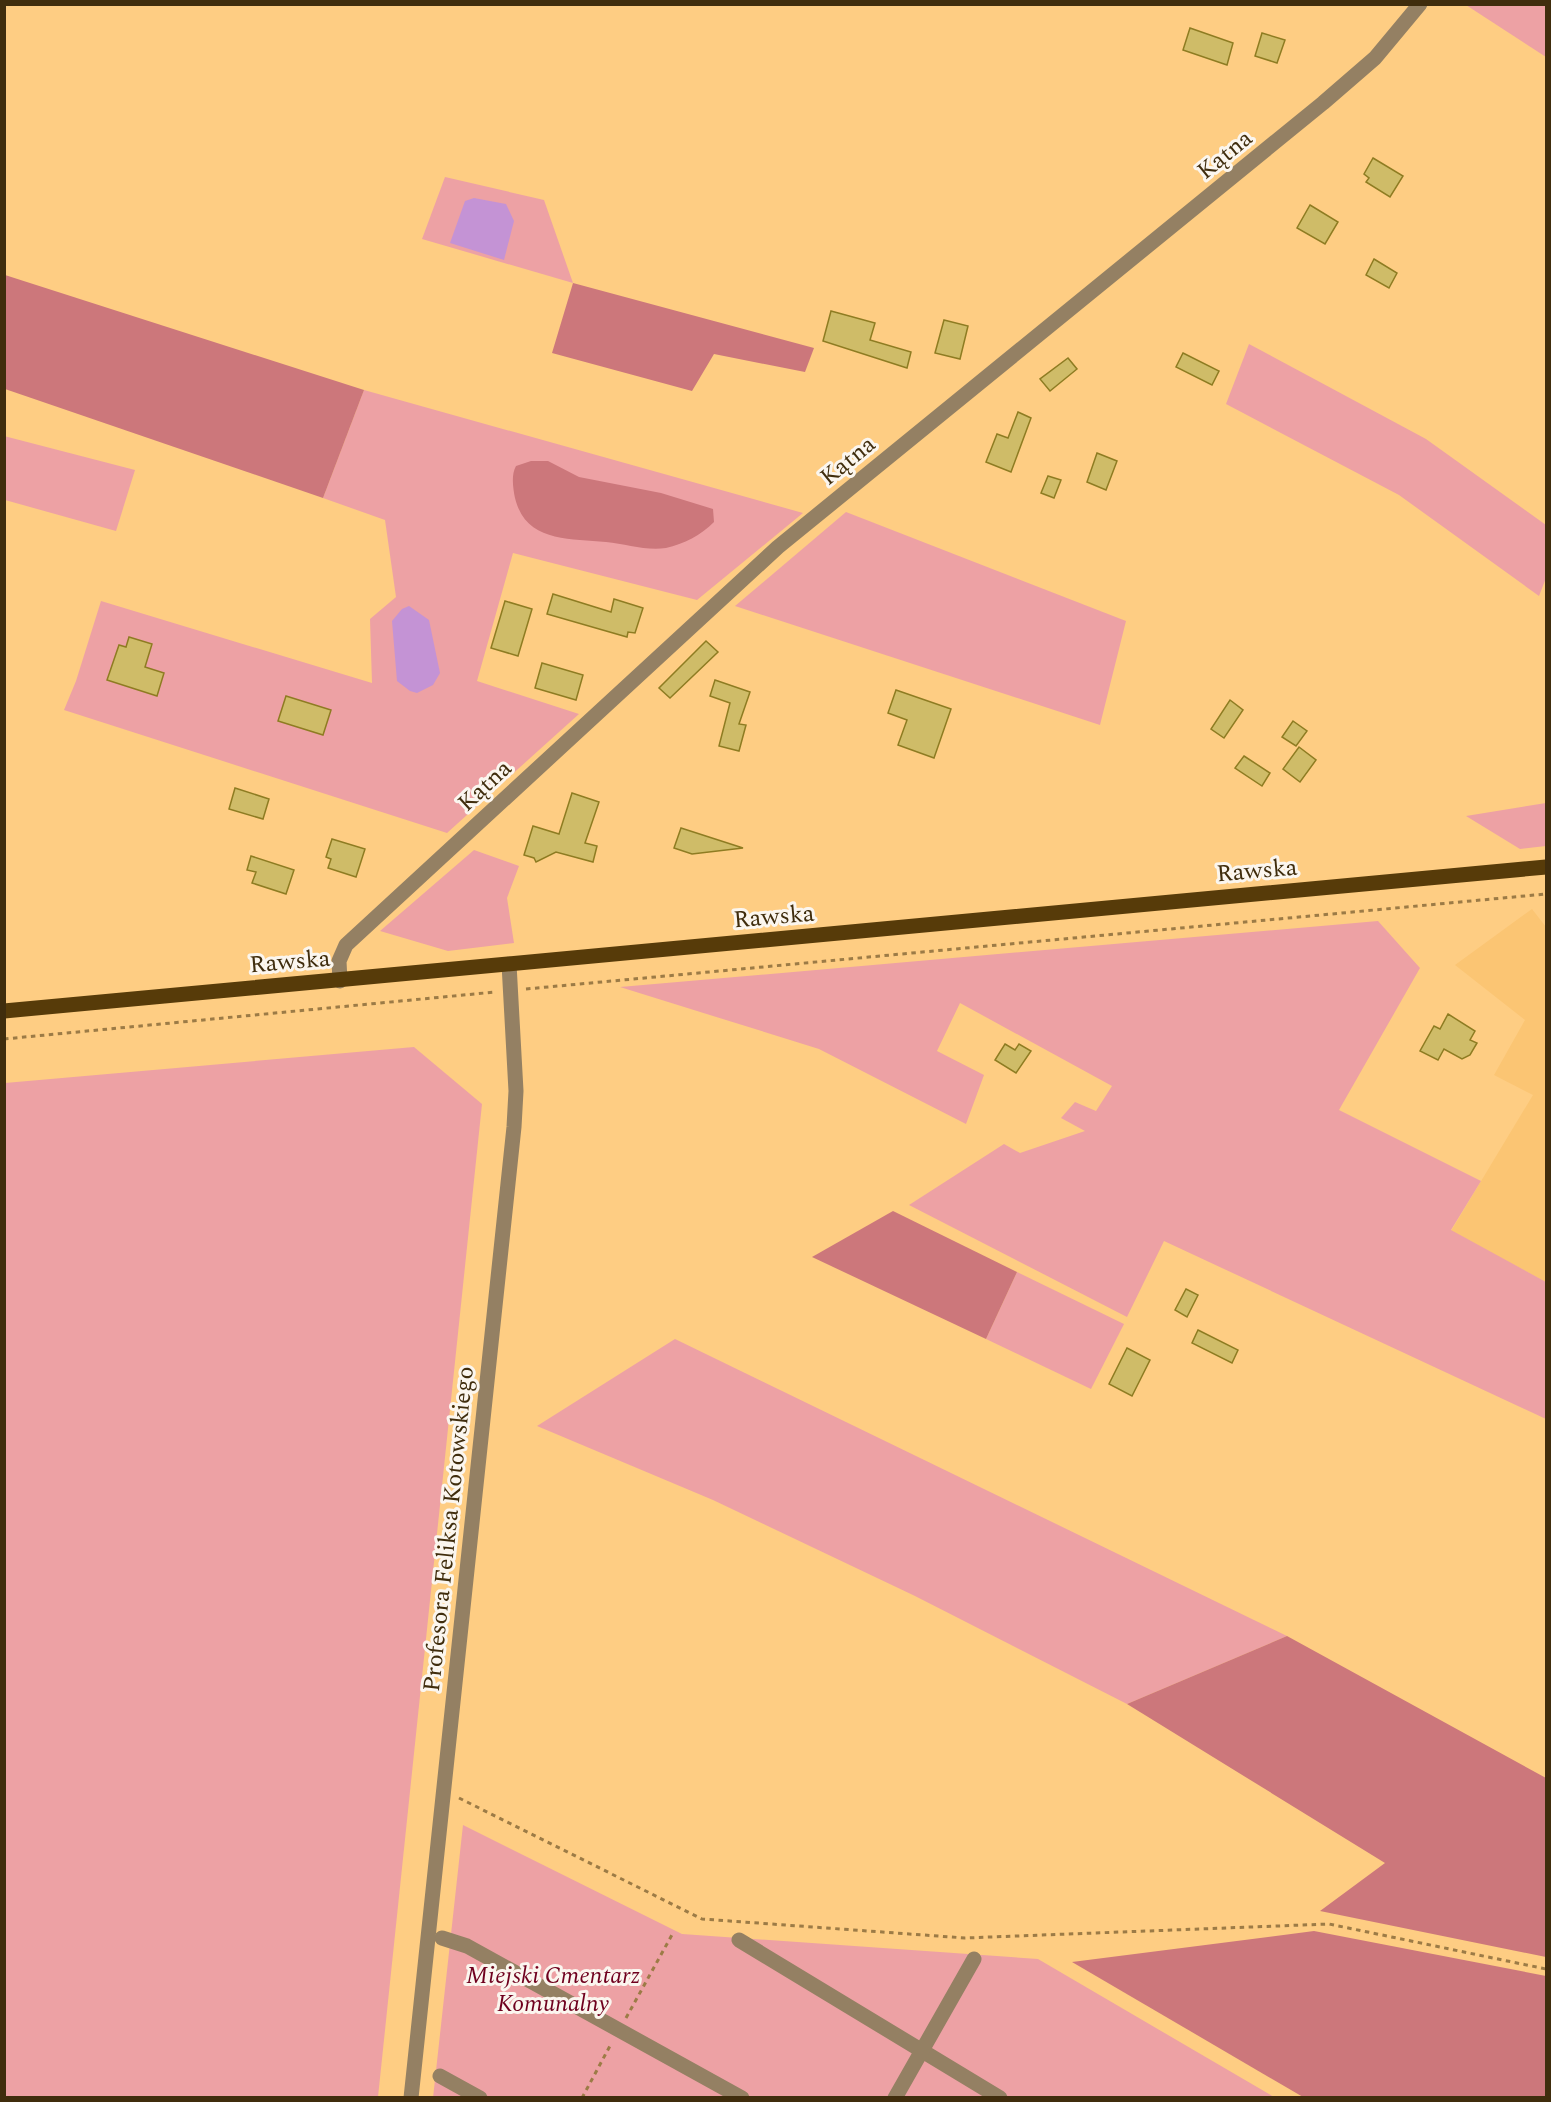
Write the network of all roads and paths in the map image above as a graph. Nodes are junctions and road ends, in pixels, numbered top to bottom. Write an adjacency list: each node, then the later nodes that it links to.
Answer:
1 (1420, 4): 5 (street, Kątna)
2 (1546, 867): 4 (main road, Rawska)
3 (1546, 894): 6 (path)
4 (509, 964): 5 (main road, Rawska); 6 (street, Profesora Feliksa Kotowskiego)
5 (340, 981): 7 (main road, Rawska)
6 (511, 991): 8 (path); 9 (street, Profesora Feliksa Kotowskiego)
7 (4, 1011)
8 (4, 1039)
9 (444, 1790): 13 (path); 16 (street, Profesora Feliksa Kotowskiego)
10 (442, 1938): 18 (street)
11 (739, 1940): 14 (street)
12 (974, 1959): 14 (street)
13 (1546, 1969)
14 (922, 2049): 19 (street); 20 (street)
15 (440, 2076): 17 (street)
16 (411, 2097)
17 (480, 2097)
18 (742, 2097)
19 (895, 2097)
20 (1000, 2097)

